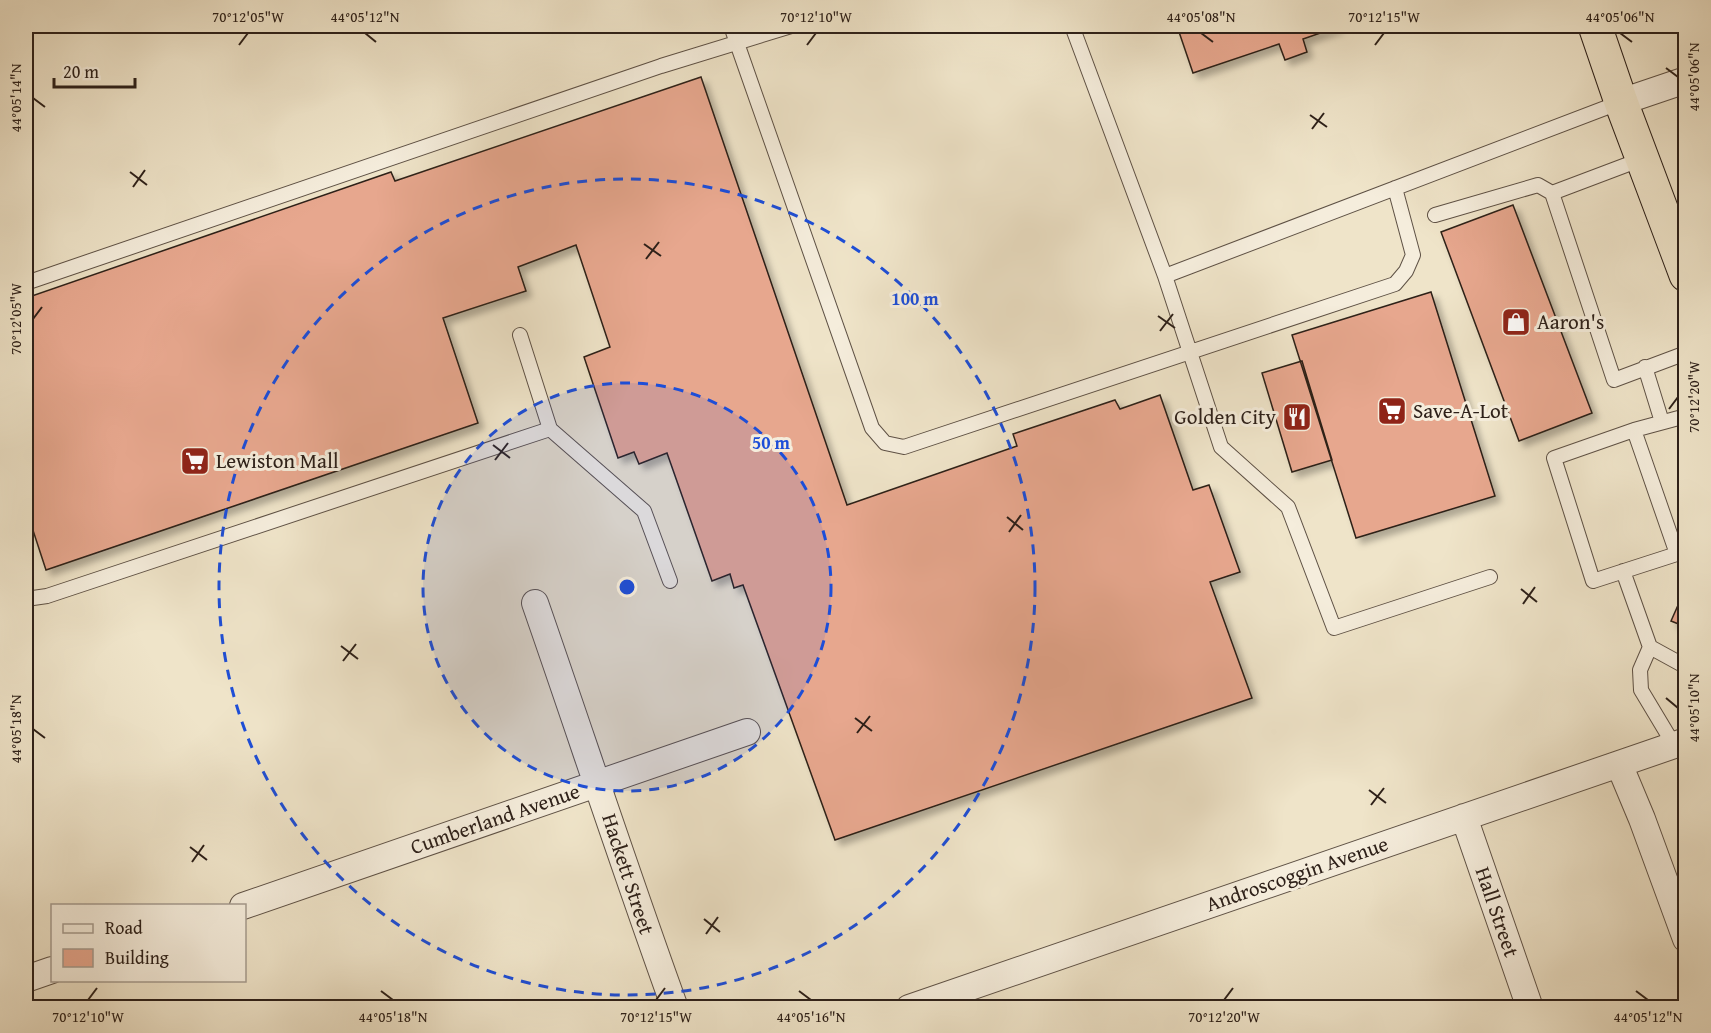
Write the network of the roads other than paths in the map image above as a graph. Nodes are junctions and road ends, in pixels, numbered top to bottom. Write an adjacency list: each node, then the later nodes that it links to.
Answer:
1 (731, 26): 5 (lane)
2 (790, 26): 5 (lane)
3 (1072, 26): 14 (lane)
4 (1595, 26): 7 (highway)
5 (737, 43): 15 (lane); 17 (lane)
6 (1686, 80): 7 (street)
7 (1621, 102): 8 (highway); 9 (lane)
8 (1642, 159): 10 (lane); 12 (highway)
9 (1395, 188): 14 (lane); 17 (lane)
10 (1552, 193): 11 (lane); 19 (lane)
11 (1435, 215)
12 (1678, 235): 13 (highway)
13 (1686, 275)
14 (1165, 276): 17 (lane)
15 (26, 283)
16 (520, 335): 22 (lane)
17 (1190, 351): 26 (lane)
18 (1686, 353): 19 (lane)
19 (1645, 368): 21 (lane)
20 (1686, 416): 21 (lane)
21 (1662, 422): 23 (lane)
22 (550, 429): 27 (lane); 28 (lane)
23 (1634, 430): 24 (lane); 25 (lane)
24 (1681, 552): 25 (lane)
25 (1623, 571): 30 (lane)
26 (1490, 578)
27 (670, 581)
28 (26, 599)
29 (536, 603): 35 (street, Hackett Street)
30 (1650, 647): 31 (lane); 33 (lane)
31 (1681, 664)
32 (747, 732): 35 (street, Cumberland Avenue)
33 (1680, 743): 34 (street, Androscoggin Avenue)
34 (1619, 764): 36 (street, Androscoggin Avenue); 38 (street)
35 (598, 784): 37 (street, Cumberland Avenue); 41 (street, Hackett Street)
36 (1464, 817): 42 (street, Androscoggin Avenue); 43 (street, Hall Street)
37 (246, 905)
38 (1686, 939)
39 (51, 970): 40 (street)
40 (26, 979)
41 (675, 1008)
42 (909, 1008)
43 (1530, 1008)

